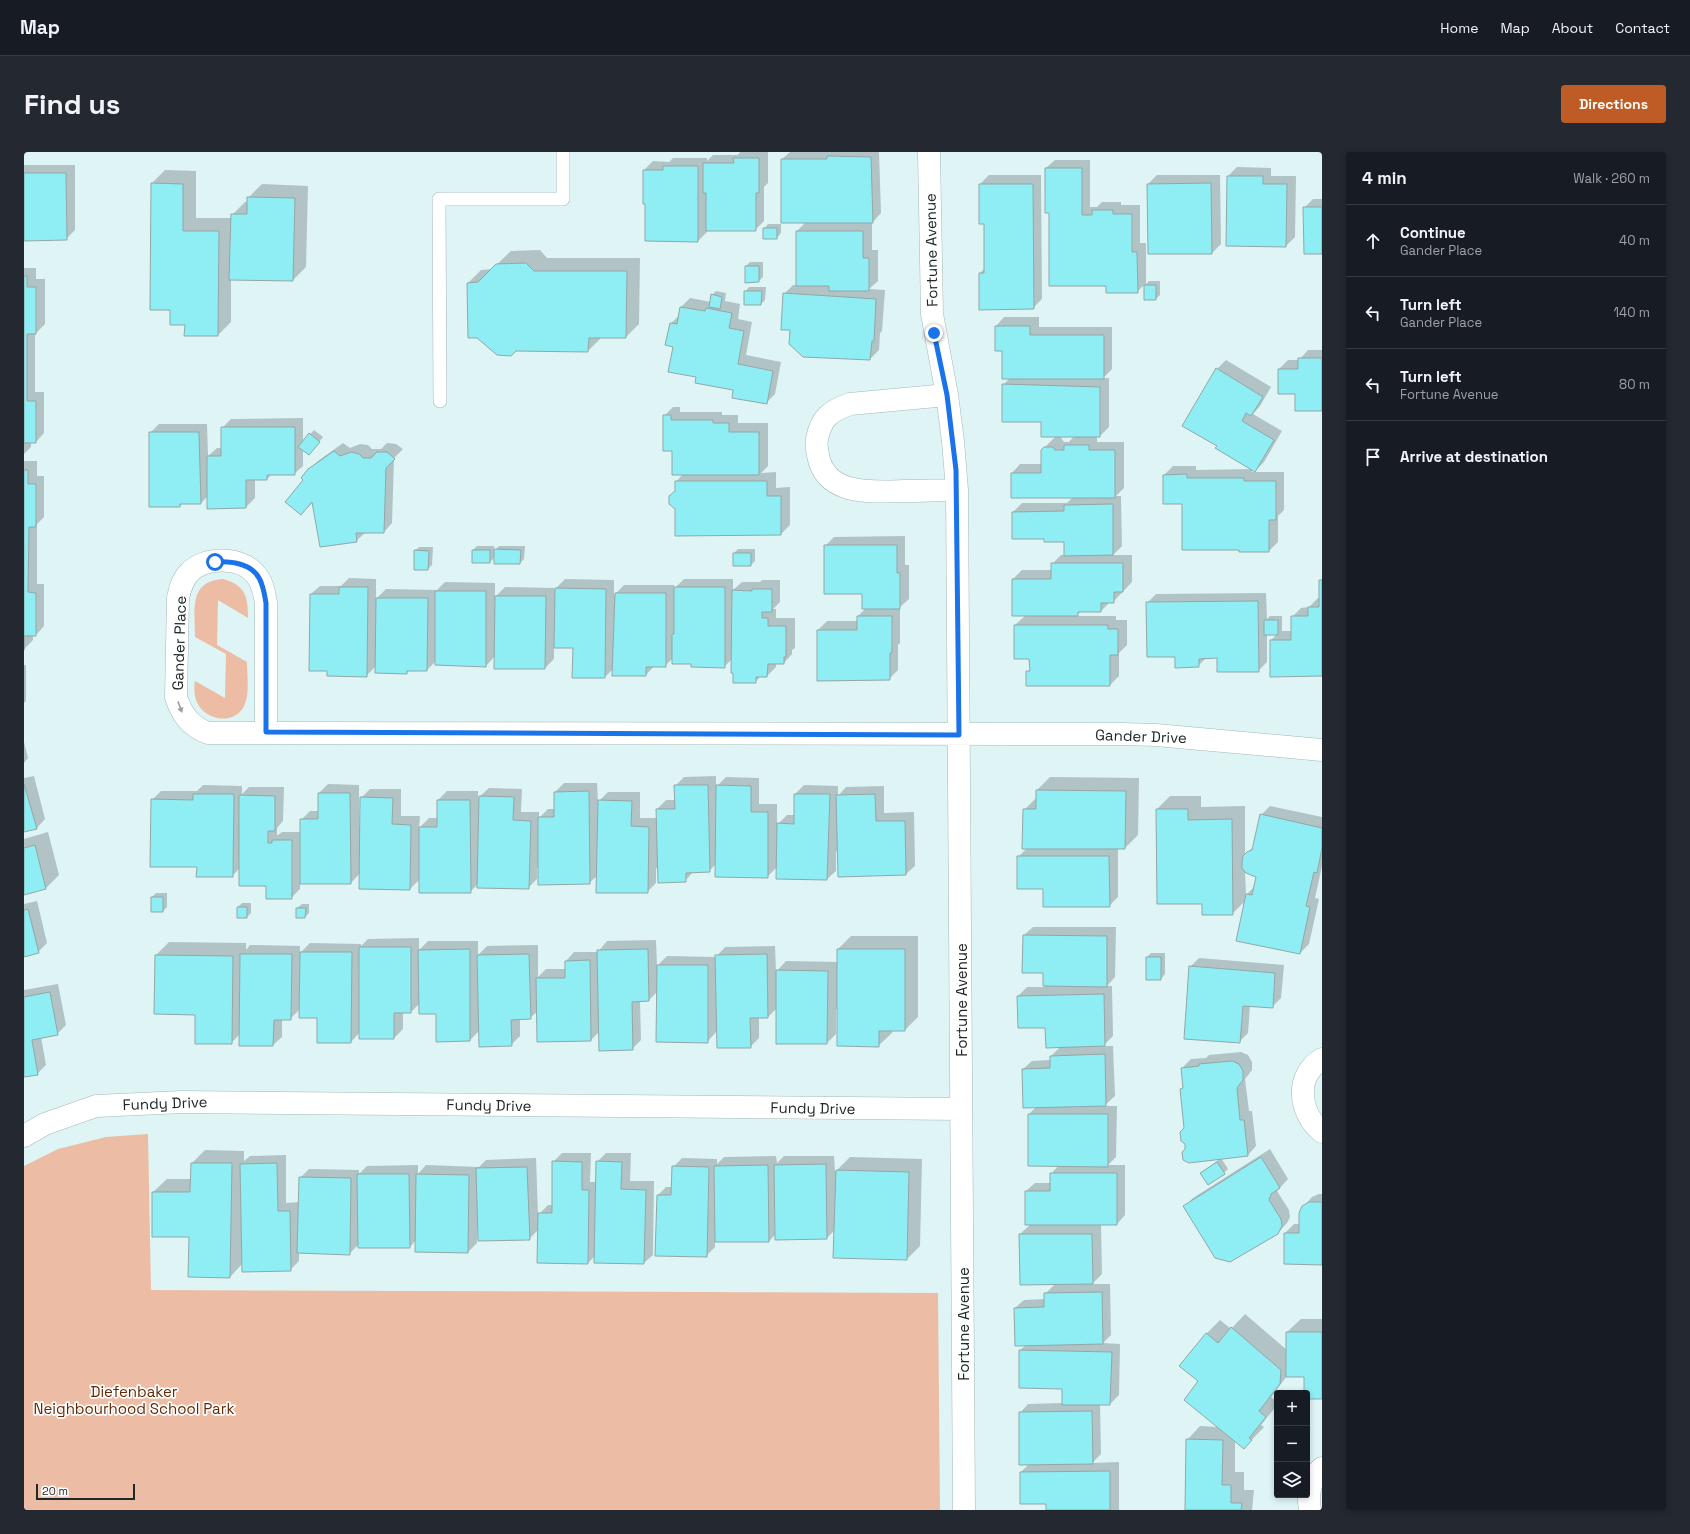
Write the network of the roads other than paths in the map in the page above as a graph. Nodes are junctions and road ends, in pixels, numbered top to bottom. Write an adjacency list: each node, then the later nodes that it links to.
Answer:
1 (563, 152): 4 (lane)
2 (930, 152): 3 (street, Fortune Avenue)
3 (947, 395): 5 (street, Fortune Avenue); 5 (street)
4 (440, 402)
5 (957, 490): 7 (street, Fortune Avenue)
6 (266, 732): 6 (street, Gander Place, one-way to 6); 7 (street, Gander Place)
7 (959, 735): 8 (street, Gander Drive); 10 (street, Fortune Avenue)
8 (1322, 750)
9 (1322, 1059): 11 (street)
10 (961, 1109): 12 (street, Fundy Drive); 14 (street, Fortune Avenue)
11 (1322, 1132)
12 (24, 1136)
13 (1322, 1468): 15 (street)
14 (964, 1510)
15 (1310, 1510)

